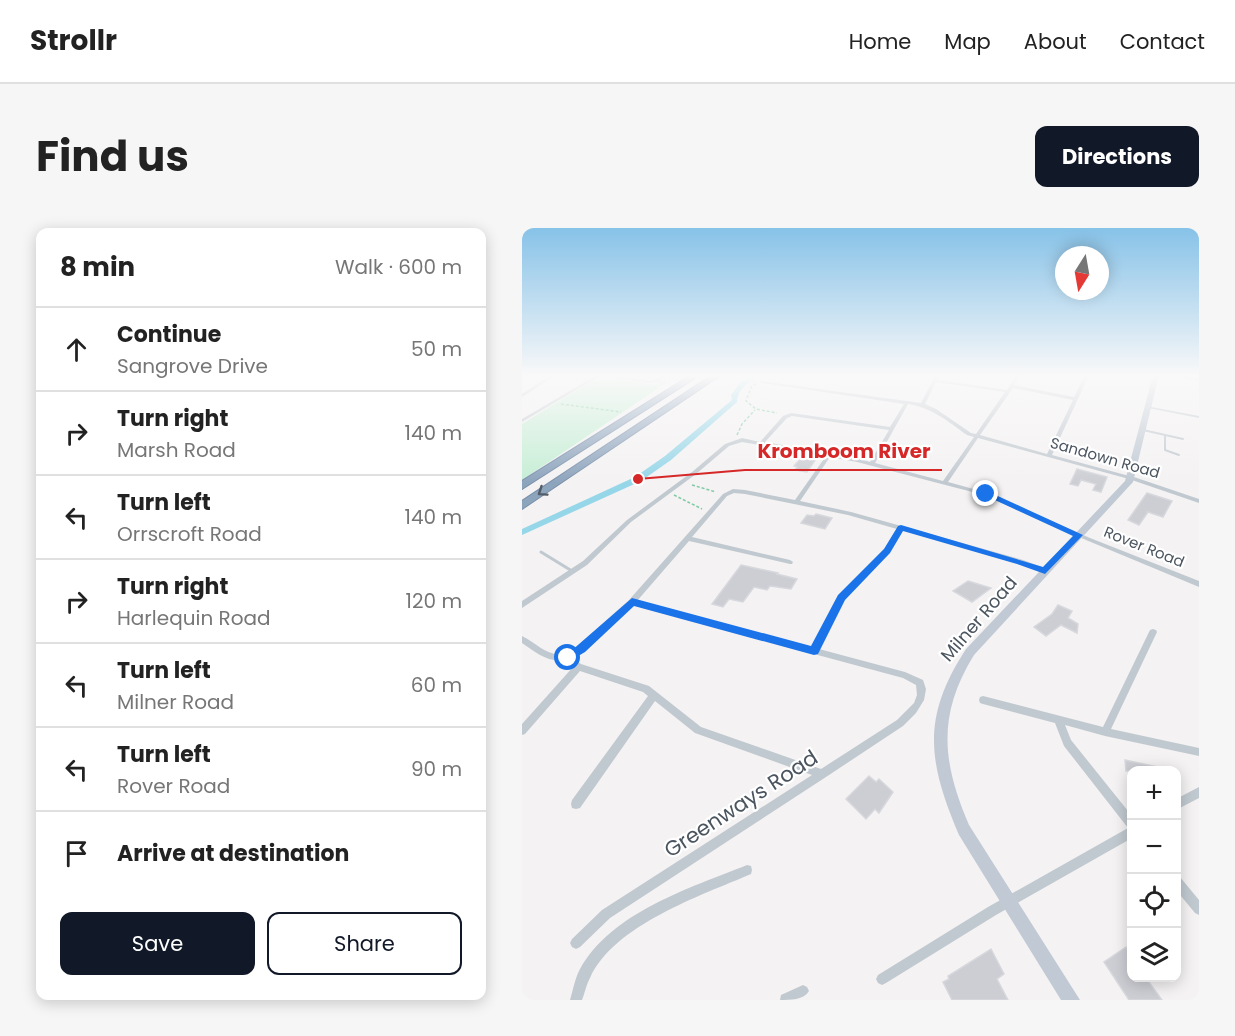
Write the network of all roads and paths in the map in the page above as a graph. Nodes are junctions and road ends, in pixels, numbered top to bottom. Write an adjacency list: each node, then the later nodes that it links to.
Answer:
1 (539, 411): 17 (street)
2 (603, 411): 14 (path)
3 (640, 411): 33 (highway)
4 (663, 411): 29 (highway)
5 (673, 411): 29 (highway)
6 (754, 411): 23 (path)
7 (767, 411): 15 (path)
8 (902, 411): 18 (street)
9 (935, 411): 21 (street, Sandown Road)
10 (993, 411): 21 (street)
11 (1069, 411): 26 (street)
12 (1147, 411): 19 (main road, Milner Road)
13 (1169, 411): 16 (street)
14 (628, 412): 33 (highway)
15 (788, 415): 18 (street); 24 (street)
16 (1199, 417)
17 (522, 421)
18 (892, 429): 28 (street)
19 (1143, 430): 20 (lane); 30 (main road, Milner Road)
20 (1165, 435): 22 (lane); 27 (lane)
21 (976, 436): 26 (street, Sandown Road); 32 (street)
22 (1183, 439)
23 (734, 441): 24 (street, Rover Road); 31 (street)
24 (762, 443): 25 (street, Rover Road)
25 (829, 455): 28 (street, Rover Road); 37 (street)
26 (1049, 455): 30 (street, Sandown Road)
27 (1179, 455)
28 (872, 464): 32 (street, Rover Road)
29 (562, 478): 38 (highway, one-way to 38)
30 (1131, 478): 36 (street, Sandown Road); 41 (main road, Milner Road)
31 (682, 482): 34 (street); 35 (path)
32 (945, 483): 41 (street, Rover Road)
33 (522, 486)
34 (668, 492): 39 (path); 46 (street)
35 (725, 495): 37 (street); 39 (street)
36 (1199, 501)
37 (797, 502): 40 (street)
38 (522, 506)
39 (710, 513): 42 (street)
40 (901, 528): 45 (street); 52 (street)
41 (1079, 535): 45 (main road, Milner Road); 47 (street, Rover Road)
42 (687, 538): 44 (street); 48 (street)
43 (541, 552): 46 (lane)
44 (790, 562)
45 (1045, 571): 69 (main road, Milner Road)
46 (572, 572): 49 (street)
47 (1199, 584)
48 (632, 602): 52 (street); 53 (street)
49 (522, 605)
50 (1153, 632): 59 (street)
51 (522, 639): 53 (street)
52 (814, 651): 61 (street, Greenways Road)
53 (568, 658): 54 (street)
54 (578, 667): 55 (street); 58 (street)
55 (654, 695): 61 (street); 64 (street)
56 (983, 700): 57 (street)
57 (1058, 720): 59 (street); 65 (street)
58 (522, 731)
59 (1106, 732): 60 (street)
60 (1199, 752)
61 (823, 774): 71 (street, Greenways Road)
62 (1199, 792): 63 (street)
63 (1181, 802)
64 (576, 804)
65 (1127, 820)
66 (1127, 834): 69 (street)
67 (747, 870): 74 (street)
68 (1181, 887): 70 (street)
69 (1011, 902): 72 (street); 76 (main road, Milner Road)
70 (1199, 909)
71 (576, 943)
72 (882, 979)
73 (803, 991): 75 (street)
74 (576, 1000)
75 (786, 1000)
76 (1071, 1000)

